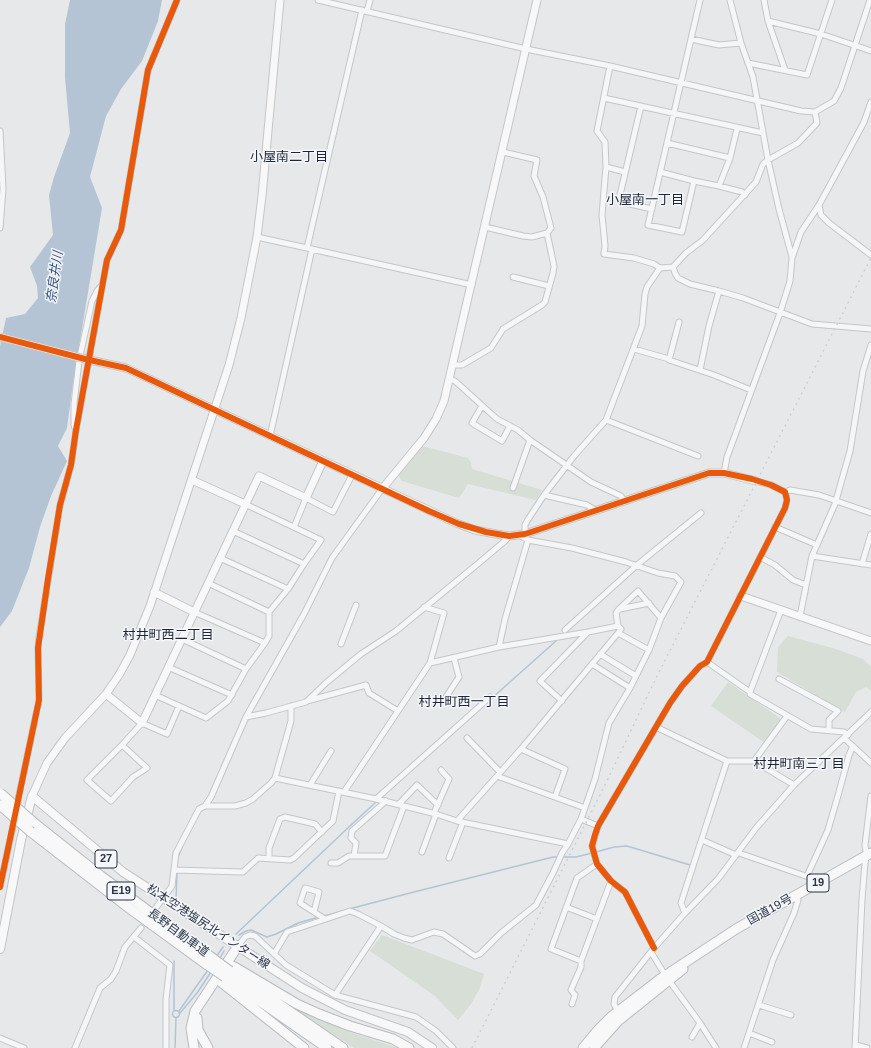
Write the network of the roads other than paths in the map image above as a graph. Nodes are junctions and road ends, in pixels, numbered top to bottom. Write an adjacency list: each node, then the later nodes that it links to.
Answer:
1 (177, 0): 54 (street)
2 (280, 0): 47 (street)
3 (318, 0): 11 (street)
4 (370, 0): 11 (street)
5 (537, 0): 17 (street)
6 (700, 0): 14 (street)
7 (730, 0): 15 (street)
8 (764, 0): 12 (street)
9 (832, 0): 13 (street)
10 (870, 0): 16 (street)
11 (364, 11): 17 (street); 48 (street)
12 (768, 21): 13 (street); 21 (street)
13 (821, 34): 16 (street); 21 (street)
14 (691, 39): 15 (street); 22 (street)
15 (741, 43): 19 (street)
16 (855, 45): 18 (street); 27 (street)
17 (526, 49): 20 (street); 33 (street)
18 (871, 51)
19 (748, 63): 21 (street); 24 (street)
20 (610, 66): 22 (street); 23 (street)
21 (785, 70)
22 (681, 83): 24 (street); 28 (street)
23 (604, 98): 26 (street); 36 (street)
24 (758, 101): 27 (street); 31 (street)
25 (871, 102): 42 (street)
26 (641, 106): 28 (street); 37 (street)
27 (815, 112): 35 (street)
28 (674, 113): 29 (street); 32 (street)
29 (737, 128): 31 (street); 34 (street)
30 (0, 130): 45 (street)
31 (763, 133): 35 (street)
32 (667, 143): 34 (street); 38 (street)
33 (503, 152): 44 (street); 46 (street)
34 (730, 158): 40 (street)
35 (768, 160): 41 (street); 50 (street)
36 (606, 167): 37 (street); 52 (street)
37 (625, 172): 43 (street)
38 (660, 172): 39 (street); 43 (street)
39 (694, 181): 40 (street); 43 (street)
40 (719, 186): 41 (street)
41 (745, 195): 51 (street)
42 (819, 205): 49 (street); 50 (street)
43 (652, 209)
44 (485, 227): 46 (street); 55 (street)
45 (0, 228)
46 (547, 232): 56 (street)
47 (257, 237): 48 (street); 71 (street)
48 (310, 249): 55 (street); 75 (street)
49 (871, 255)
50 (792, 258): 58 (street)
51 (673, 267): 52 (street); 57 (street)
52 (660, 268): 63 (street)
53 (513, 277): 56 (street)
54 (102, 286): 65 (street); 74 (street)
55 (472, 286): 66 (street)
56 (549, 286): 66 (street)
57 (719, 291): 58 (street); 67 (street)
58 (780, 313): 60 (street); 69 (street)
59 (679, 322): 64 (street)
60 (871, 329)
61 (0, 337): 65 (street, bridge)
62 (871, 345): 89 (street)
63 (634, 349): 64 (street); 72 (street)
64 (669, 358): 67 (street)
65 (86, 360): 71 (street); 74 (street)
66 (454, 365): 68 (street)
67 (700, 370): 69 (street)
68 (450, 379): 70 (street); 85 (street)
69 (752, 390): 80 (street)
70 (482, 406): 73 (street); 73 (street)
71 (215, 410): 75 (street); 82 (street)
72 (606, 420): 77 (street); 79 (street)
73 (510, 426): 76 (street)
74 (76, 430): 205 (street)
75 (270, 436): 78 (street)
76 (530, 440): 79 (street); 84 (street)
77 (698, 456)
78 (323, 461): 81 (street); 88 (street)
79 (567, 466): 87 (street); 90 (street)
80 (724, 472): 83 (street); 90 (street)
81 (352, 475): 85 (street); 88 (street)
82 (192, 480): 91 (street); 112 (street)
83 (756, 481): 86 (street)
84 (513, 488)
85 (382, 489): 99 (street); 156 (street)
86 (785, 492): 89 (street); 96 (street)
87 (544, 495): 92 (street); 100 (street)
88 (306, 498): 91 (street); 95 (street)
89 (836, 500): 94 (street); 101 (street)
90 (624, 501): 92 (street)
91 (245, 504): 95 (street); 97 (street)
92 (595, 510): 100 (street)
93 (701, 513): 107 (street)
94 (871, 513)
95 (294, 527): 105 (street)
96 (775, 528): 101 (street); 103 (street)
97 (232, 531): 104 (street); 105 (street)
98 (871, 534): 106 (street)
99 (509, 536): 100 (street); 116 (street)
100 (524, 536): 107 (street); 131 (street)
101 (817, 545): 102 (street)
102 (812, 556): 106 (street); 110 (street)
103 (760, 557): 110 (street); 113 (street)
104 (220, 558): 109 (street); 111 (street)
105 (304, 564): 111 (street)
106 (862, 564): 108 (street)
107 (637, 565): 122 (street); 124 (street)
108 (871, 565)
109 (208, 583): 119 (street); 120 (street)
110 (806, 585): 121 (street)
111 (288, 589): 120 (street)
112 (154, 592): 119 (street); 144 (street)
113 (741, 596): 118 (street); 135 (street)
114 (649, 603): 117 (street); 117 (street); 122 (street)
115 (356, 605): 130 (street)
116 (424, 607): 136 (street); 150 (street)
117 (619, 609): 123 (street)
118 (781, 610): 121 (street); 143 (street)
119 (194, 612): 127 (street); 129 (street)
120 (270, 612): 129 (street)
121 (800, 616): 128 (street)
122 (661, 618): 132 (street)
123 (618, 626): 125 (street); 126 (street)
124 (565, 630)
125 (588, 632): 131 (street); 149 (street)
126 (618, 633): 132 (street); 133 (street)
127 (182, 639): 138 (street); 139 (street)
128 (871, 641)
129 (265, 643): 139 (street)
130 (341, 644)
131 (499, 647): 134 (street)
132 (649, 650): 140 (street)
133 (600, 654): 137 (street); 140 (street)
134 (454, 658): 136 (street); 147 (street)
135 (707, 662): 143 (street); 158 (street)
136 (430, 663): 153 (street)
137 (592, 664): 142 (street); 149 (street)
138 (168, 667): 145 (street); 146 (street)
139 (246, 669): 146 (street)
140 (636, 676): 142 (street)
141 (779, 679): 159 (street)
142 (630, 688): 185 (street)
143 (750, 692): 155 (street)
144 (106, 694): 157 (street); 176 (street)
145 (155, 695): 151 (street); 157 (street)
146 (232, 695): 151 (street)
147 (446, 697)
148 (490, 697): 179 (street)
149 (562, 701): 164 (street)
150 (306, 702): 152 (street); 153 (street)
151 (179, 706): 157 (street)
152 (292, 706): 156 (street); 171 (street)
153 (398, 711): 174 (street)
154 (871, 712): 160 (street)
155 (788, 716): 159 (street); 167 (street)
156 (246, 717): 183 (street)
157 (142, 723): 162 (street)
158 (656, 727): 166 (street); 189 (street)
159 (829, 730): 160 (street)
160 (846, 736): 163 (street); 173 (street)
161 (467, 738): 170 (street)
162 (122, 745): 162 (street)
163 (853, 746): 168 (street); 202 (street)
164 (521, 749): 170 (street); 178 (street)
165 (331, 751): 172 (street)
166 (728, 760): 167 (street); 191 (street)
167 (754, 761): 173 (street)
168 (871, 763)
169 (441, 770): 184 (street)
170 (499, 774): 178 (street); 188 (street)
171 (275, 778): 172 (street); 183 (street)
172 (310, 785): 174 (street)
173 (794, 785): 194 (street)
174 (342, 792): 179 (street); 190 (street)
175 (0, 794): 221 (highway, 長野自動車道 / E19, bridge)
176 (32, 796): 207 (main road, 松本空港塩尻北インター線 / 27); 218 (main road)
177 (871, 796): 195 (street)
178 (555, 797): 185 (street)
179 (376, 799): 180 (street)
180 (386, 801): 182 (street); 196 (street)
181 (0, 805): 221 (highway, E19, bridge)
182 (401, 805): 184 (street); 186 (street); 196 (street)
183 (205, 806): 201 (street)
184 (438, 806): 186 (street)
185 (585, 808): 187 (street)
186 (435, 813): 188 (street); 193 (street)
187 (581, 819): 189 (street); 192 (street)
188 (460, 821): 192 (street); 198 (street)
189 (598, 826): 200 (street)
190 (322, 832): 197 (street); 197 (street)
191 (702, 840): 194 (street); 211 (street)
192 (568, 844): 214 (street)
193 (422, 852)
194 (738, 854): 202 (street); 211 (street)
195 (868, 855): 204 (highway, 国道19号 / 19); 236 (street)
196 (354, 856): 199 (street)
197 (269, 858): 201 (street)
198 (449, 858)
199 (331, 863)
200 (597, 864): 203 (street); 208 (street)
201 (174, 870): 207 (street)
202 (807, 876): 204 (street)
203 (611, 881): 213 (street); 219 (street)
204 (820, 881): 206 (highway, 国道19号 / 19)
205 (0, 887)
206 (797, 895): 224 (highway, 国道19号 / 19); 228 (street)
207 (163, 899): 209 (street); 217 (main road, 松本空港塩尻北インター線 / 27)
208 (566, 907): 213 (street); 222 (street)
209 (156, 909)
210 (314, 912): 210 (street); 212 (street)
211 (685, 913): 219 (street)
212 (325, 919): 214 (street); 220 (street)
213 (597, 919): 222 (street)
214 (381, 926): 225 (street)
215 (141, 928): 216 (street)
216 (134, 937): 238 (street); 239 (street)
217 (238, 946): 220 (street); 226 (highway); 246 (main road, 松本空港塩尻北インター線 / 27)
218 (0, 950)
219 (652, 950): 224 (street); 229 (street)
220 (274, 954): 225 (street)
221 (208, 961): 223 (highway); 223 (highway, 長野自動車道 / E19, bridge)
222 (581, 961): 227 (street)
223 (227, 974): 242 (highway); 243 (highway, 長野自動車道 / E19); 244 (highway, 長野自動車道 / E19); 245 (highway)
224 (667, 978): 229 (highway, 国道19号 / 19); 231 (street)
225 (335, 995): 247 (street)
226 (204, 996): 240 (highway); 241 (highway)
227 (572, 1004)
228 (759, 1005): 230 (street); 232 (street)
229 (620, 1015): 248 (highway, 国道19号 / 19); 249 (highway, 国道19号 / 19)
230 (791, 1015)
231 (700, 1023): 233 (street); 250 (street)
232 (749, 1033): 235 (street); 251 (street)
233 (692, 1037)
234 (0, 1038): 237 (street)
235 (772, 1042)
236 (855, 1046): 252 (street)
237 (24, 1048)
238 (75, 1048)
239 (166, 1048)
240 (194, 1048)
241 (208, 1048)
242 (304, 1048)
243 (327, 1048)
244 (343, 1048)
245 (409, 1048)
246 (432, 1048)
247 (453, 1048)
248 (583, 1048)
249 (594, 1048)
250 (716, 1048)
251 (744, 1048)
252 (867, 1048)

